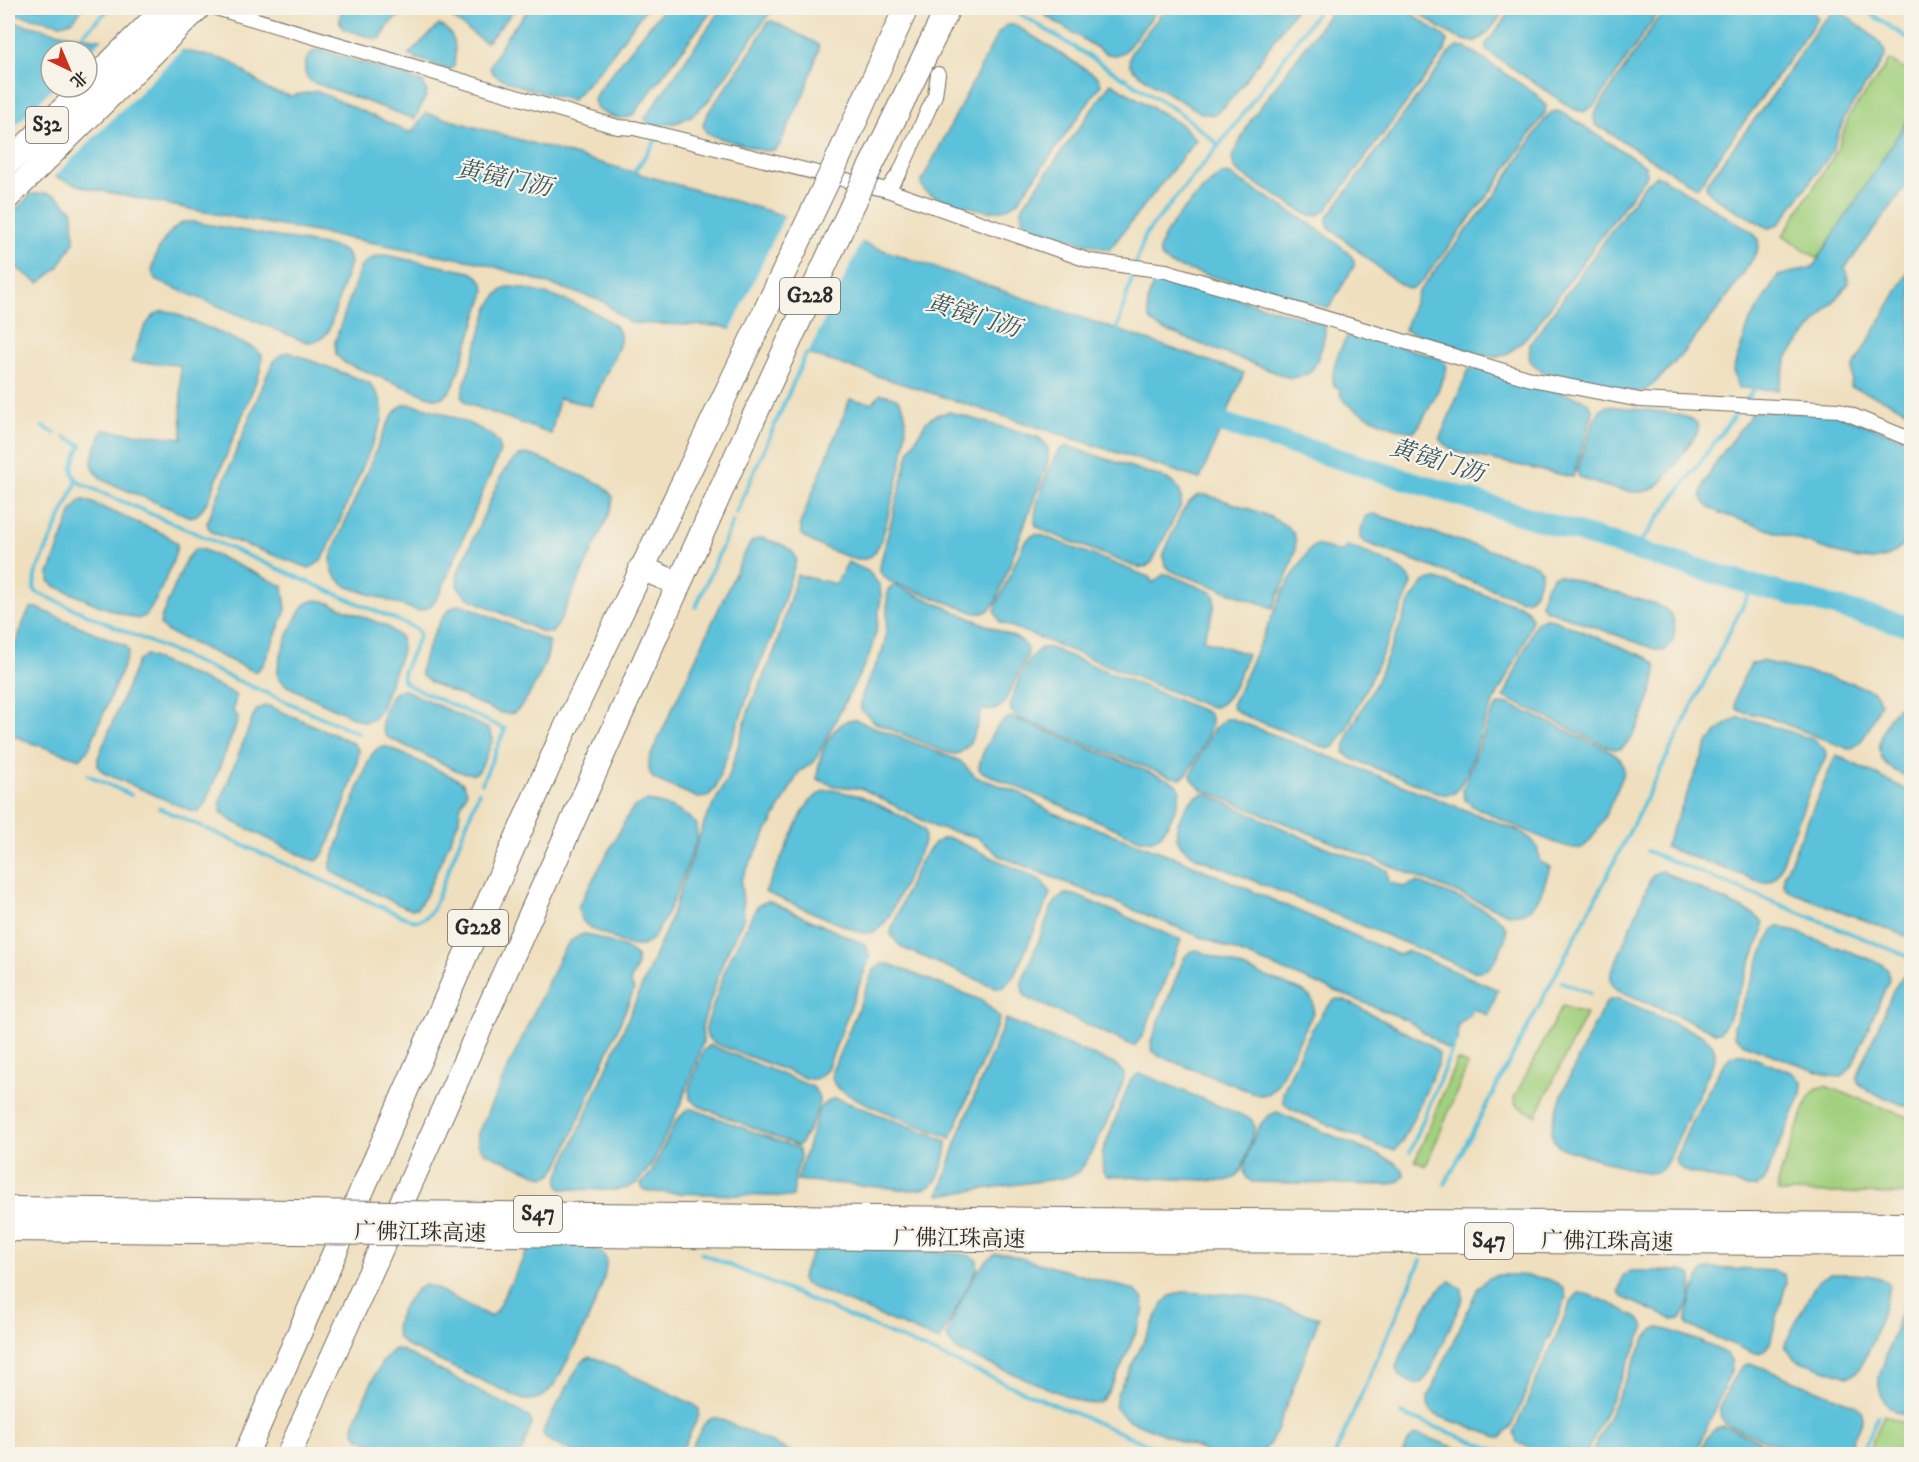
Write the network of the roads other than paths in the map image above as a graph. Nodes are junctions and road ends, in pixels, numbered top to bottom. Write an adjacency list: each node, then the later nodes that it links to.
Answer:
1 (156, 8): 7 (highway)
2 (165, 8): 7 (highway, S32)
3 (198, 8): 13 (highway, S32)
4 (216, 8): 12 (street)
5 (906, 8): 15 (highway, G228, bridge)
6 (948, 8): 16 (highway, G228, bridge)
7 (120, 53): 8 (highway, S32)
8 (99, 73)
9 (938, 74): 12 (street)
10 (73, 99): 11 (highway, S32)
11 (8, 164)
12 (887, 190): 14 (street)
13 (8, 197)
14 (1911, 440)
15 (641, 568): 16 (highway); 22 (highway, G228)
16 (679, 584): 23 (highway, G228)
17 (8, 1209): 20 (highway, 广佛江珠高速 / S47, bridge)
18 (1911, 1226): 20 (highway, 广佛江珠高速 / S47)
19 (8, 1229): 20 (highway, 广佛江珠高速 / S47, bridge)
20 (1068, 1230): 21 (highway, 广佛江珠高速 / S47)
21 (1911, 1244)
22 (246, 1455)
23 (290, 1455)

